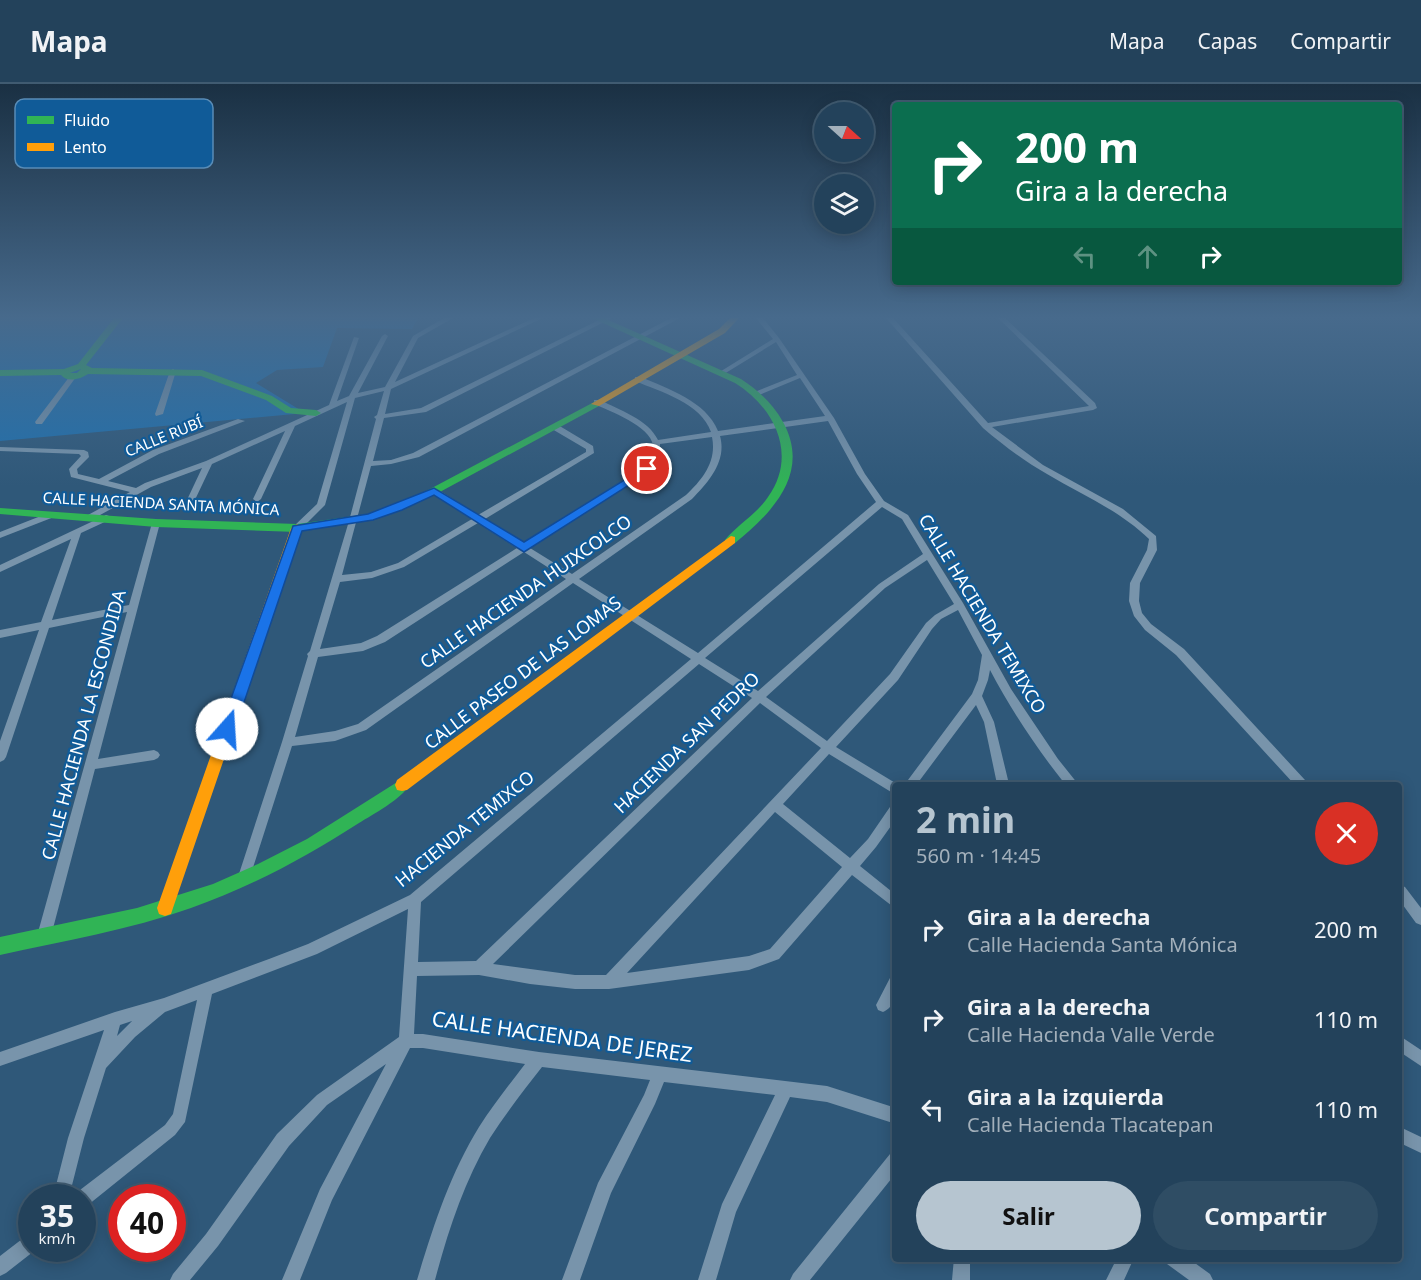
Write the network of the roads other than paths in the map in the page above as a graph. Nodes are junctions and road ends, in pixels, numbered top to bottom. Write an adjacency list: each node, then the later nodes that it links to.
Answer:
1 (74, 374): 26 (street)
2 (171, 374): 22 (street)
3 (204, 374): 21 (street)
4 (343, 374): 20 (street)
5 (365, 374): 18 (street)
6 (395, 374): 16 (street)
7 (418, 374): 16 (street)
8 (495, 374): 23 (street)
9 (570, 374): 37 (street)
10 (647, 374): 15 (street, CALLE HACIENDA SANTA MÓNICA)
11 (723, 374): 17 (street, CALLE PASEO DE LAS LOMAS)
12 (939, 374): 29 (street)
13 (1059, 374): 29 (street)
14 (800, 376): 17 (street); 24 (street, CALLE HACIENDA TEMIXCO)
15 (638, 379): 19 (street, CALLE HACIENDA SANTA MÓNICA); 31 (street)
16 (387, 388): 18 (street); 23 (street)
17 (756, 393): 27 (street, CALLE PASEO DE LAS LOMAS)
18 (352, 397): 20 (street); 51 (street)
19 (597, 402): 30 (street, CALLE HACIENDA SANTA MÓNICA); 32 (street)
20 (332, 406): 21 (street)
21 (316, 413): 28 (street)
22 (159, 414)
23 (378, 417): 37 (street)
24 (830, 418): 27 (street); 43 (street, CALLE HACIENDA TEMIXCO)
25 (241, 421): 38 (street, CALLE RUBÍ)
26 (39, 422)
27 (780, 425): 31 (street); 61 (street, CALLE PASEO DE LAS LOMAS)
28 (291, 426): 36 (street); 41 (street)
29 (986, 426): 77 (street)
30 (555, 427): 40 (street, CALLE HACIENDA SANTA MÓNICA); 48 (street)
31 (717, 433): 32 (street); 58 (street, CALLE HACIENDA HUIXCOLCO)
32 (657, 442): 54 (street)
33 (0, 449): 34 (street)
34 (10, 450): 35 (street); 38 (street)
35 (0, 459)
36 (209, 463): 39 (street); 42 (street)
37 (367, 464): 49 (street)
38 (100, 482): 39 (street)
39 (136, 491): 46 (street)
40 (434, 491): 48 (street); 49 (street, CALLE HACIENDA SANTA MÓNICA)
41 (257, 499)
42 (190, 502)
43 (881, 503): 55 (street, CALLE HACIENDA TEMIXCO); 66 (street, HACIENDA TEMIXCO)
44 (0, 511): 45 (street, CALLE HACIENDA SANTA MÓNICA)
45 (51, 515): 46 (street, CALLE HACIENDA SANTA MÓNICA); 53 (street)
46 (91, 517): 47 (street, CALLE HACIENDA SANTA MÓNICA)
47 (106, 518): 50 (street, CALLE HACIENDA SANTA MÓNICA); 52 (street)
48 (480, 520): 54 (street); 57 (street)
49 (353, 521): 51 (street, CALLE HACIENDA SANTA MÓNICA); 57 (street)
50 (156, 523): 51 (street, CALLE HACIENDA SANTA MÓNICA); 60 (street, CALLE HACIENDA LA ESCONDIDA)
51 (297, 528): 86 (street)
52 (78, 533): 56 (street); 62 (street)
53 (0, 535)
54 (524, 548): 58 (street); 64 (street)
55 (929, 554): 59 (street, CALLE HACIENDA TEMIXCO); 68 (street, HACIENDA SAN PEDRO)
56 (0, 569)
57 (336, 579): 64 (street)
58 (572, 579): 61 (street); 69 (street, CALLE HACIENDA HUIXCOLCO)
59 (960, 605): 65 (street, CALLE HACIENDA TEMIXCO); 70 (street)
60 (131, 608): 62 (street); 73 (street, CALLE HACIENDA LA ESCONDIDA)
61 (632, 615): 66 (street); 82 (street, CALLE PASEO DE LAS LOMAS)
62 (46, 626): 63 (street); 72 (street)
63 (0, 634)
64 (312, 654): 69 (street)
65 (987, 654): 67 (street); 76 (street, CALLE HACIENDA TEMIXCO)
66 (698, 659): 68 (street); 84 (street, HACIENDA TEMIXCO)
67 (977, 696): 74 (street); 75 (street)
68 (759, 697): 70 (street); 90 (street, HACIENDA SAN PEDRO)
69 (288, 742): 82 (street)
70 (829, 748): 78 (street); 79 (street)
71 (154, 755): 73 (street)
72 (0, 757)
73 (92, 765): 88 (street, CALLE HACIENDA LA ESCONDIDA)
74 (912, 782)
75 (1003, 782)
76 (1068, 782)
77 (1299, 782)
78 (892, 787)
79 (775, 805): 81 (street); 92 (street)
80 (892, 814): 81 (street)
81 (849, 868): 85 (street); 92 (street)
82 (243, 880): 86 (street, CALLE PASEO DE LAS LOMAS)
83 (1402, 894): 87 (street)
84 (415, 900): 91 (street); 94 (street, HACIENDA TEMIXCO)
85 (892, 900)
86 (165, 908): 88 (street, CALLE PASEO DE LAS LOMAS)
87 (1421, 919)
88 (44, 936): 89 (street, CALLE PASEO DE LAS LOMAS)
89 (0, 946)
90 (479, 968): 91 (street); 92 (street)
91 (411, 969): 98 (street)
92 (609, 982)
93 (892, 989): 96 (street)
94 (206, 990): 95 (street, HACIENDA TEMIXCO); 111 (street)
95 (164, 1005): 97 (street, HACIENDA TEMIXCO); 103 (street)
96 (884, 1005)
97 (115, 1019): 100 (street, HACIENDA TEMIXCO); 103 (street)
98 (406, 1041): 101 (street, CALLE HACIENDA DE JEREZ); 117 (street, CALLE HACIENDA DE JEREZ); 118 (street)
99 (1402, 1045): 102 (street)
100 (0, 1059)
101 (539, 1059): 104 (street, CALLE HACIENDA DE JEREZ); 119 (street)
102 (1421, 1059)
103 (100, 1065): 110 (street)
104 (660, 1073): 105 (street, CALLE HACIENDA DE JEREZ); 120 (street)
105 (786, 1090): 106 (street, CALLE HACIENDA DE JEREZ); 121 (street)
106 (892, 1115)
107 (1402, 1136): 108 (street)
108 (1421, 1145)
109 (892, 1165): 122 (street)
110 (64, 1184)
111 (96, 1188)
112 (18, 1253): 116 (street)
113 (962, 1262): 123 (street)
114 (1124, 1262): 124 (street)
115 (1179, 1262): 125 (street)
116 (0, 1267)
117 (179, 1280)
118 (291, 1280)
119 (426, 1280)
120 (571, 1280)
121 (707, 1280)
122 (799, 1280)
123 (961, 1280)
124 (1115, 1280)
125 (1204, 1280)

